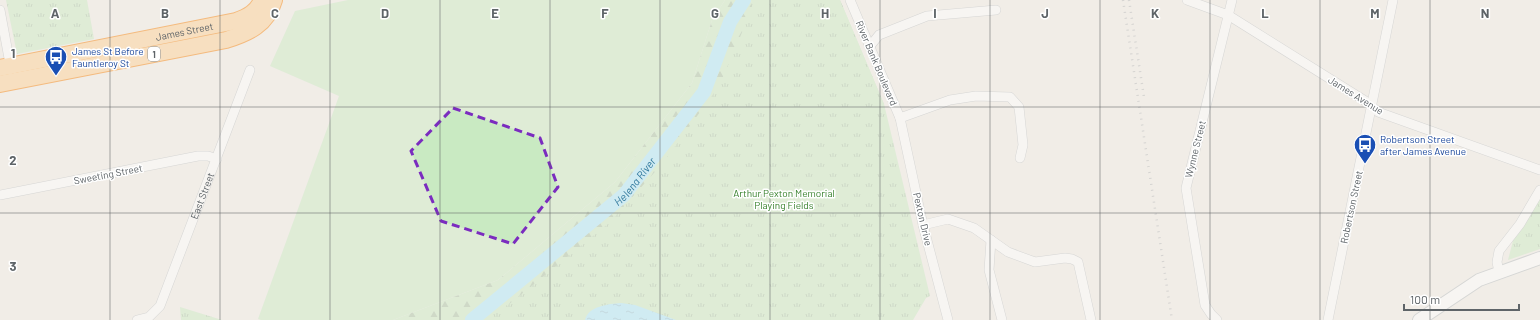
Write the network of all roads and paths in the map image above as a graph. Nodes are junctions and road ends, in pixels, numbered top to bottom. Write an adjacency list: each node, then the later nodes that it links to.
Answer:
1 (262, 0): 12 (highway, James Street / 1)
2 (274, 0): 12 (highway, James Street / 1)
3 (850, 0): 10 (street, River Bank Boulevard)
4 (1187, 0): 9 (street, James Avenue)
5 (1232, 0): 9 (street, Wynne Street)
6 (1393, 0): 13 (street, Robertson Street)
7 (0, 10): 12 (street)
8 (996, 10): 10 (street)
9 (1228, 15): 13 (street, James Avenue); 28 (street, Wynne Street)
10 (870, 46): 14 (street, River Bank Boulevard)
11 (250, 70): 16 (street, East Street)
12 (6, 75)
13 (1372, 106): 17 (street, James Avenue); 29 (street, Robertson Street)
14 (900, 118): 15 (street, River Bank Boulevard); 20 (street, Pexton Drive)
15 (1020, 158)
16 (217, 159): 19 (street, Sweeting Street); 24 (street, East Street)
17 (1540, 170)
18 (1540, 190): 23 (street)
19 (0, 195)
20 (923, 225): 21 (street); 25 (street, Pexton Drive)
21 (991, 240): 26 (street); 27 (street)
22 (1540, 258): 23 (street)
23 (1499, 272): 30 (street)
24 (137, 320)
25 (948, 320)
26 (1002, 320)
27 (1091, 320)
28 (1217, 320)
29 (1328, 320)
30 (1419, 320)

